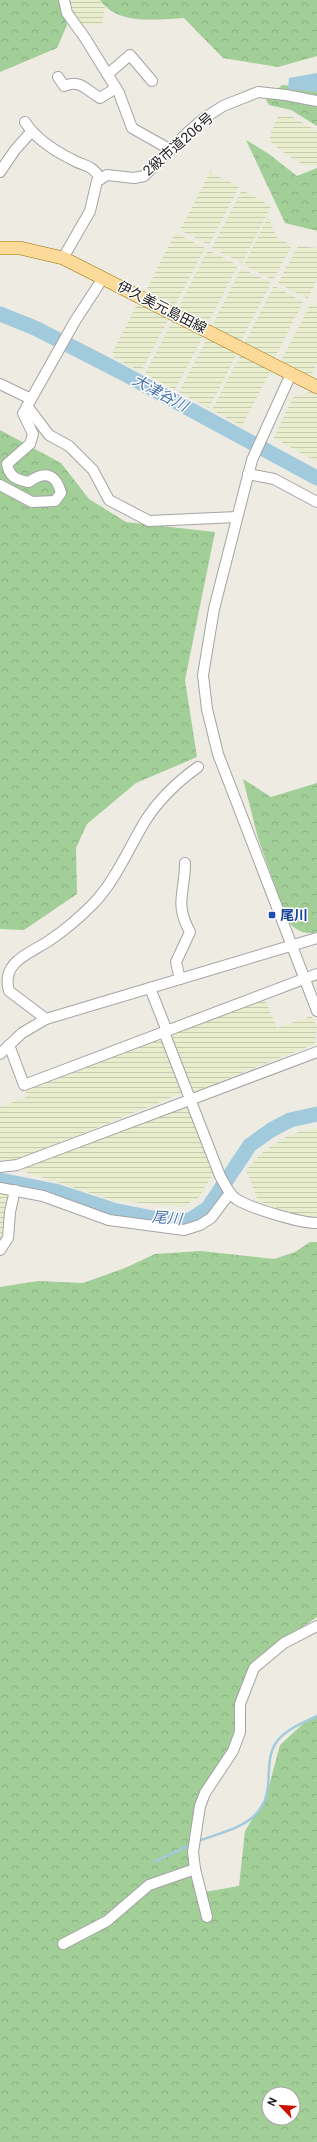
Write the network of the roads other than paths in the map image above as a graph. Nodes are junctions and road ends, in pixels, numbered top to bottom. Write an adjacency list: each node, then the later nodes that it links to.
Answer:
1 (64, 0): 2 (street)
2 (108, 74): 4 (street); 5 (street)
3 (58, 77): 5 (street)
4 (152, 81)
5 (116, 88): 9 (street)
6 (317, 101): 9 (street, 2級市道206号)
7 (25, 122): 8 (street)
8 (31, 132): 10 (street); 11 (street)
9 (171, 150): 11 (street, 2級市道206号)
10 (0, 172)
11 (102, 178): 13 (street)
12 (0, 248): 13 (main road, 伊久美元島田線)
13 (63, 258): 14 (main road, 伊久美元島田線)
14 (103, 278): 15 (main road, 伊久美元島田線); 18 (street)
15 (291, 374): 17 (main road, 伊久美元島田線); 19 (street)
16 (0, 384): 18 (street)
17 (317, 387)
18 (26, 409): 20 (street); 22 (street)
19 (248, 474): 21 (street); 22 (street)
20 (0, 485)
21 (317, 502)
22 (238, 517): 26 (street)
23 (198, 767): 32 (street)
24 (185, 863): 28 (street)
25 (317, 938): 26 (street)
26 (292, 947): 28 (street); 29 (street)
27 (317, 974): 29 (street)
28 (180, 979): 30 (street)
29 (304, 979): 31 (street); 33 (street)
30 (150, 988): 32 (street); 33 (street)
31 (317, 1011)
32 (46, 1019): 34 (street)
33 (165, 1032): 34 (street); 37 (street)
34 (9, 1045): 36 (street)
35 (317, 1052): 37 (street)
36 (0, 1054)
37 (191, 1099): 38 (street); 41 (street)
38 (0, 1167)
39 (0, 1188): 40 (street)
40 (15, 1190): 41 (street); 43 (street)
41 (229, 1191): 42 (street)
42 (317, 1223)
43 (0, 1250)
44 (317, 1626): 45 (street)
45 (194, 1869): 46 (street); 47 (street)
46 (207, 1917)
47 (63, 1944)

